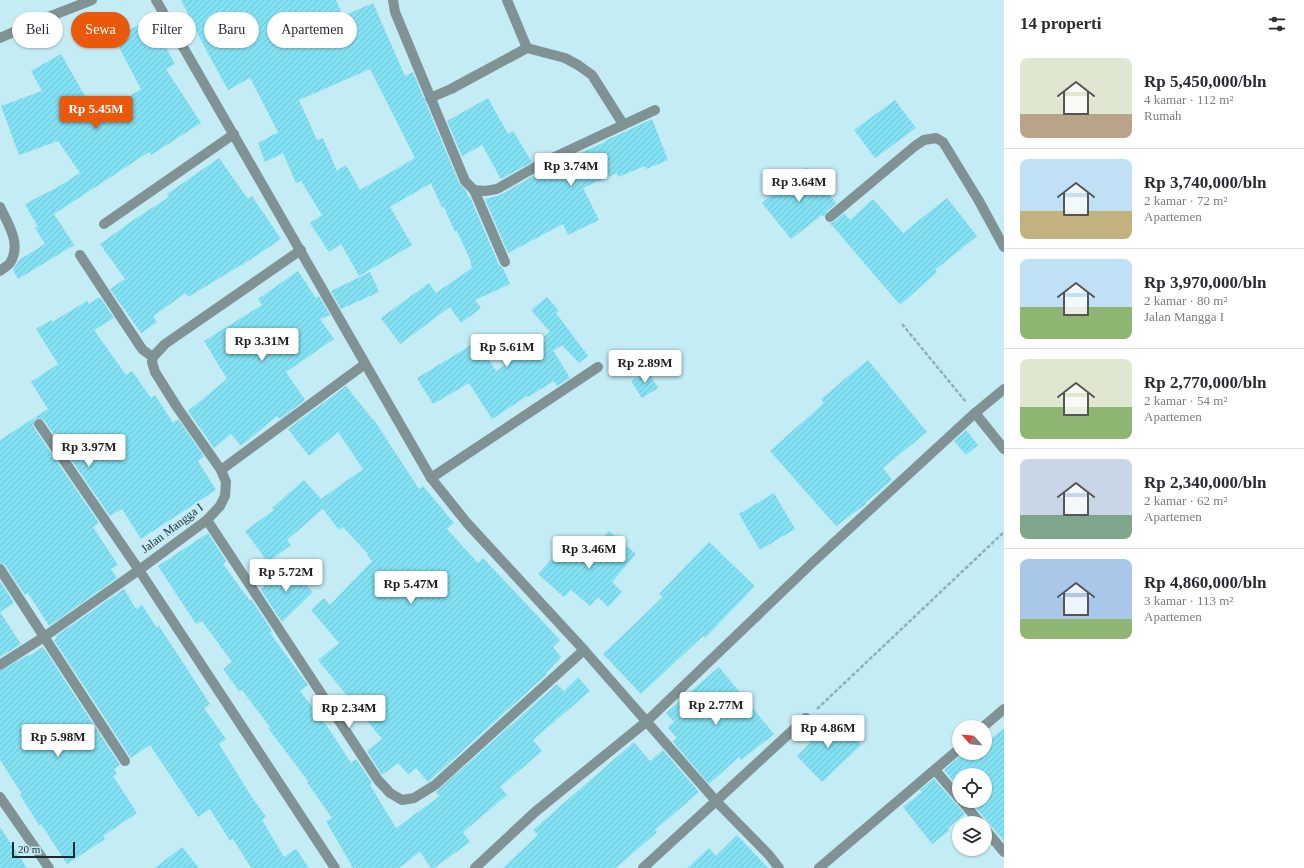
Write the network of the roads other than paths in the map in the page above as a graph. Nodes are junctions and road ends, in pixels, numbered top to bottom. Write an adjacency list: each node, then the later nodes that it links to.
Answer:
1 (92, 0): 5 (street)
2 (156, 0): 10 (street)
3 (393, 0): 7 (street)
4 (507, 0): 6 (street)
5 (0, 38)
6 (527, 48): 7 (street); 9 (street)
7 (430, 98): 11 (street)
8 (655, 110): 9 (street)
9 (623, 124): 11 (street)
10 (234, 134): 14 (street); 16 (street)
11 (474, 190): 18 (street)
12 (0, 207): 19 (street)
13 (830, 217): 15 (street)
14 (104, 224)
15 (1004, 247)
16 (301, 250): 20 (street); 21 (street)
17 (80, 255): 20 (street)
18 (505, 262)
19 (0, 270)
20 (153, 356): 27 (street)
21 (365, 364): 27 (street); 28 (street)
22 (598, 367): 28 (street)
23 (1004, 388): 24 (street)
24 (975, 413): 26 (street); 38 (street)
25 (39, 424): 31 (street)
26 (1004, 449)
27 (221, 470): 29 (street, Jalan Mangga I)
28 (431, 478): 33 (street)
29 (207, 520): 31 (street, Jalan Mangga I); 33 (street)
30 (0, 569): 32 (street)
31 (139, 570): 32 (street, Jalan Mangga I); 50 (street)
32 (44, 637): 34 (street, Jalan Mangga I); 40 (street)
33 (584, 650): 38 (street)
34 (0, 665)
35 (1004, 708): 37 (street)
36 (806, 718): 44 (street)
37 (991, 720)
38 (646, 722): 44 (street); 51 (street)
39 (952, 755): 41 (street)
40 (125, 762)
41 (936, 770): 42 (street); 54 (street)
42 (952, 789)
43 (0, 797): 49 (street)
44 (716, 801): 52 (street); 53 (street)
45 (968, 808): 46 (street)
46 (974, 816)
47 (992, 837): 48 (street)
48 (1004, 852)
49 (49, 868)
50 (334, 868)
51 (475, 868)
52 (643, 868)
53 (779, 868)
54 (819, 868)

